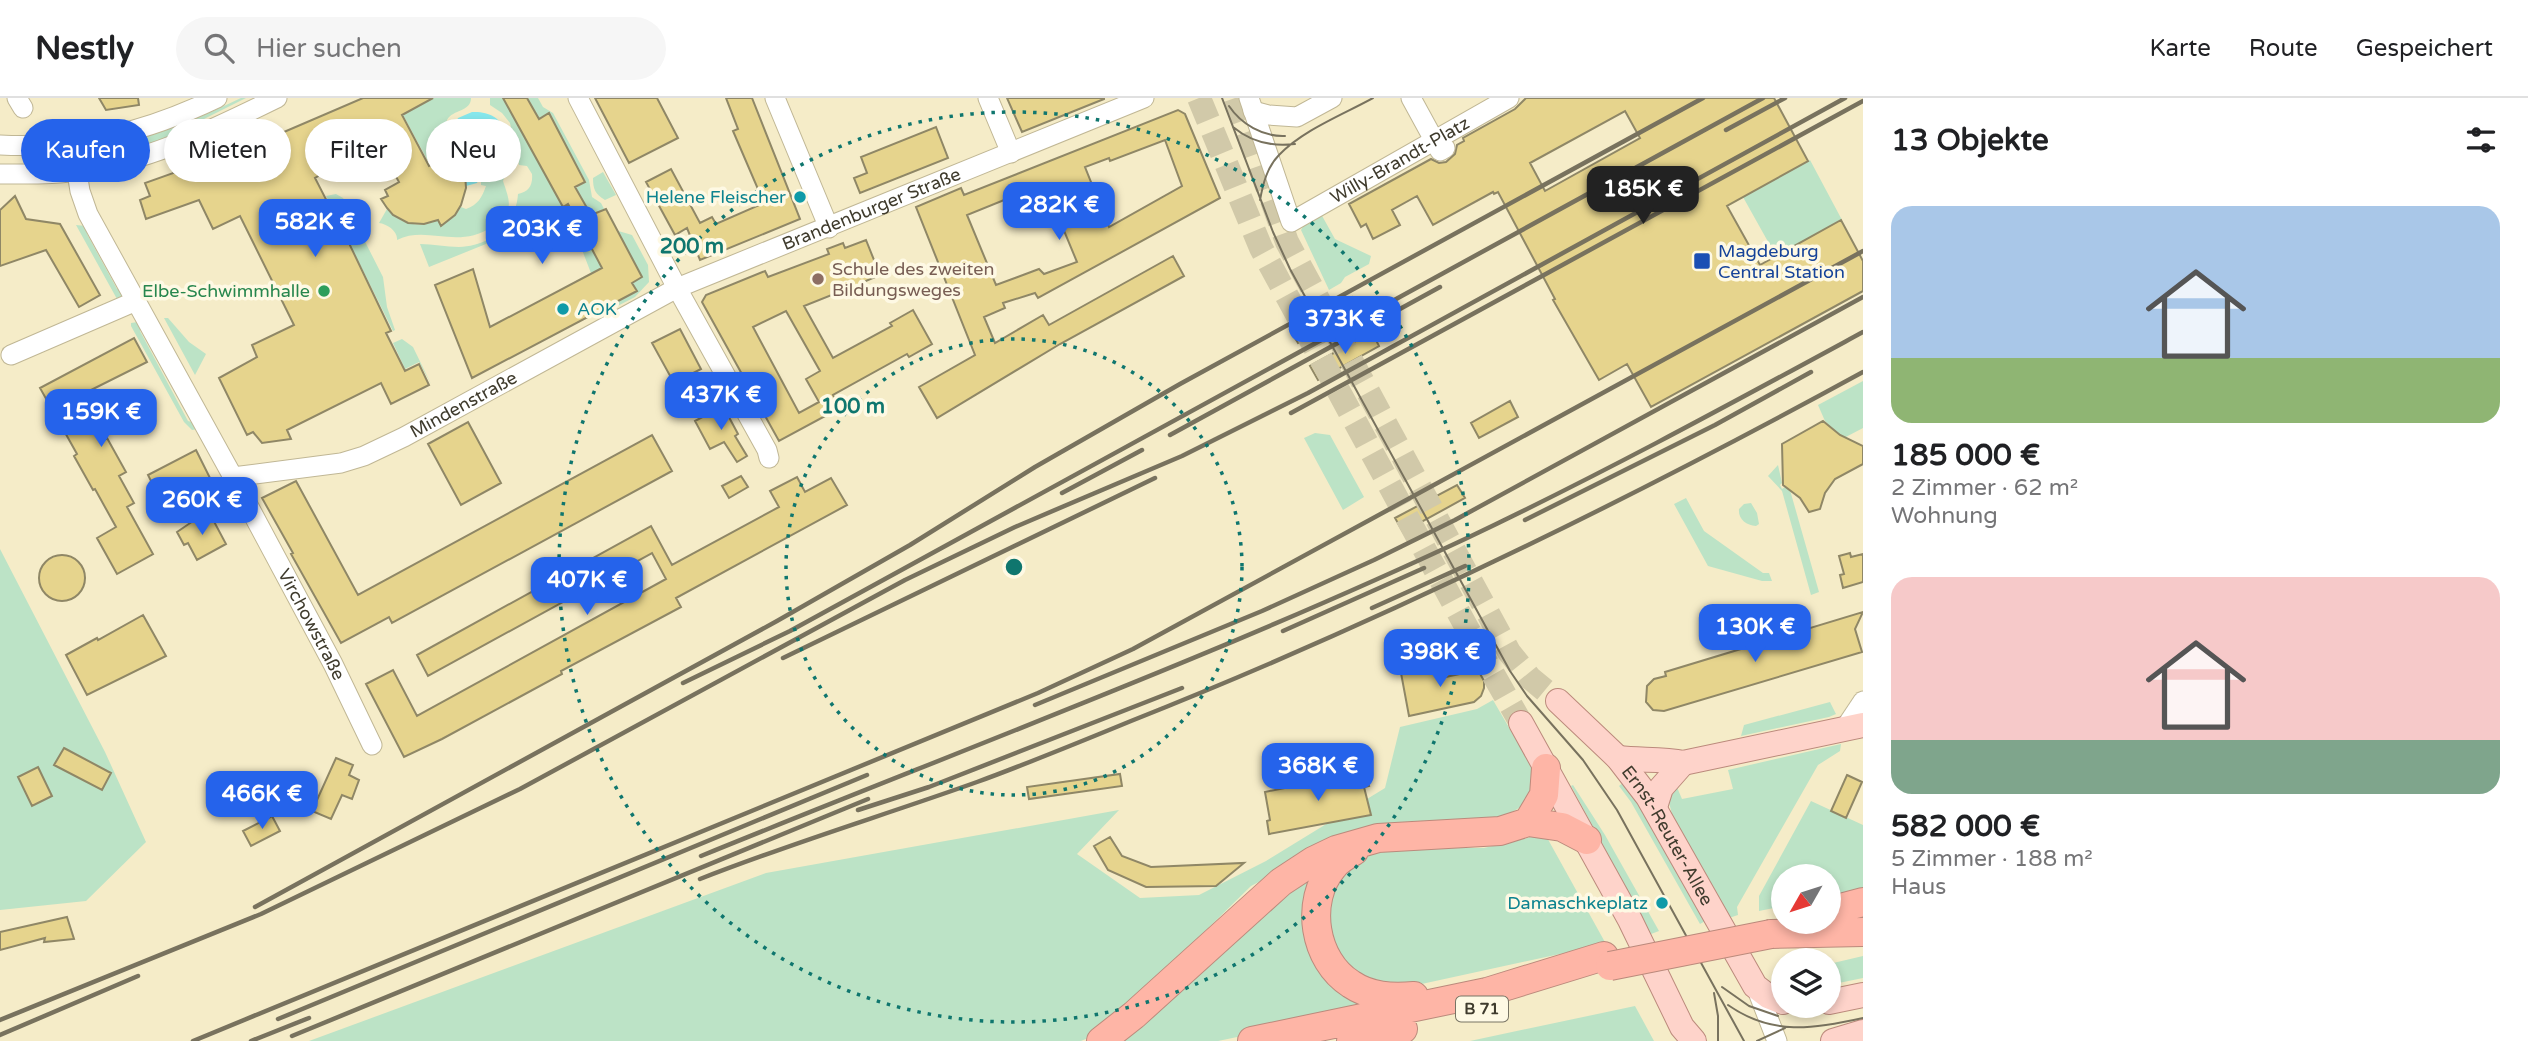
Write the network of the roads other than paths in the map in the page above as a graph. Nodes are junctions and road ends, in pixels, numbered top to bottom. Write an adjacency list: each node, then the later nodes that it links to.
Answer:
1 (217, 98): 12 (street)
2 (277, 98): 13 (street)
3 (578, 98): 19 (street)
4 (775, 98): 18 (street)
5 (988, 98): 14 (street)
6 (1144, 98): 14 (street, Brandenburger Straße)
7 (1332, 98): 10 (street)
8 (1411, 98): 11 (street)
9 (1509, 98): 11 (street, Willy-Brandt-Platz)
10 (1251, 104): 11 (street, Willy-Brandt-Platz)
11 (1440, 144)
12 (0, 145)
13 (150, 153)
14 (1011, 153): 18 (street, Brandenburger Straße)
15 (21, 173): 16 (street)
16 (0, 174)
17 (79, 182): 20 (street, Virchowstraße)
18 (829, 228): 19 (street, Brandenburger Straße)
19 (677, 288): 22 (street); 23 (street, Mindenstraße)
20 (136, 301): 21 (street); 23 (street, Virchowstraße)
21 (11, 355)
22 (769, 458)
23 (233, 478): 28 (street, Virchowstraße)
24 (1558, 701): 29 (main road, Ernst-Reuter-Allee)
25 (1863, 701): 27 (street)
26 (1521, 723): 31 (main road)
27 (1854, 726): 30 (main road)
28 (372, 745)
29 (1618, 758): 30 (main road); 32 (main road, Ernst-Reuter-Allee)
30 (1683, 763): 32 (main road)
31 (1546, 768): 33 (highway); 35 (main road)
32 (1655, 807): 44 (main road, Ernst-Reuter-Allee)
33 (1528, 822): 34 (highway); 35 (highway)
34 (1378, 838): 45 (highway); 51 (highway)
35 (1587, 840): 50 (main road)
36 (1863, 902): 37 (highway)
37 (1841, 908)
38 (1863, 909): 39 (highway)
39 (1841, 911)
40 (1771, 925): 43 (highway)
41 (1841, 930): 42 (highway)
42 (1863, 932)
43 (1607, 961): 45 (highway, B 71); 53 (highway, B 71)
44 (1755, 986): 47 (main road); 54 (street)
45 (1487, 992): 52 (highway, B 71)
46 (1863, 995): 48 (main road)
47 (1771, 997)
48 (1841, 1000)
49 (1863, 1032): 55 (main road)
50 (1690, 1038)
51 (1101, 1041)
52 (1252, 1041)
53 (1351, 1041)
54 (1777, 1041)
55 (1833, 1041)

